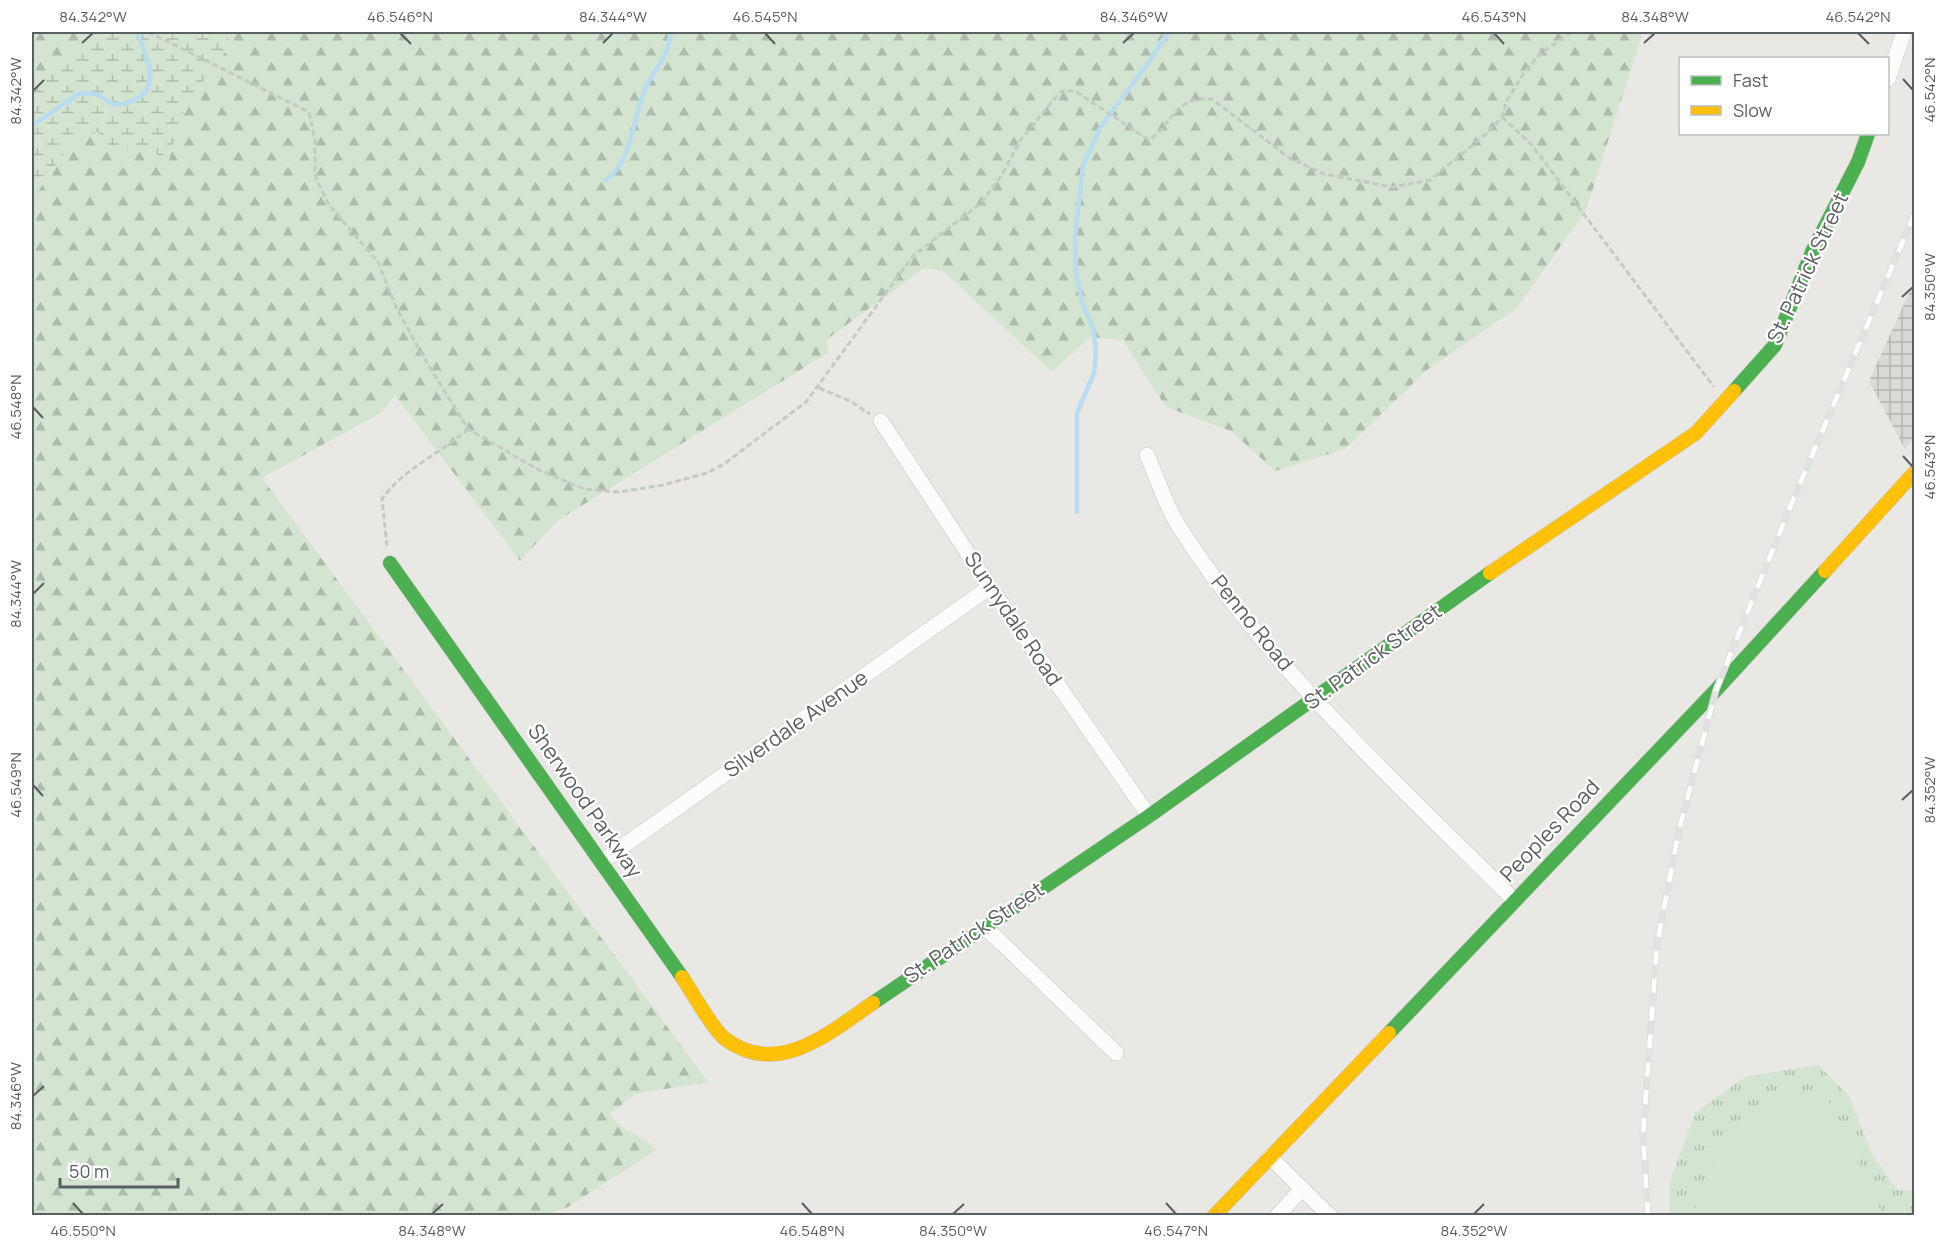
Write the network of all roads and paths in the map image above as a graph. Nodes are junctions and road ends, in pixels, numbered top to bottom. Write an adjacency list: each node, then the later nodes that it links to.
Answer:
1 (148, 32): 10 (path)
2 (1572, 32): 5 (path)
3 (1905, 32): 4 (street)
4 (1889, 74)
5 (1502, 117): 7 (path); 8 (path)
6 (1868, 135): 8 (street, St. Patrick Street)
7 (819, 388): 9 (path); 10 (path)
8 (1725, 400): 15 (street, St. Patrick Street)
9 (881, 421): 14 (street, Sunnydale Road)
10 (468, 429): 13 (path)
11 (1147, 455): 15 (street, Penno Road)
12 (1914, 473): 18 (street, Peoples Road)
13 (390, 563): 17 (street, Sherwood Parkway)
14 (990, 587): 16 (street, Sunnydale Road); 17 (street, Silverdale Avenue)
15 (1314, 700): 16 (street, St. Patrick Street); 18 (street, Penno Road)
16 (1149, 816): 19 (street, St. Patrick Street)
17 (602, 861): 21 (street, Sherwood Parkway)
18 (1513, 899): 22 (street, Peoples Road)
19 (984, 926): 20 (street); 21 (street, St. Patrick Street)
20 (1116, 1053)
21 (754, 1054)
22 (1270, 1157): 23 (street); 24 (street, Peoples Road)
23 (1302, 1189): 25 (street); 26 (street)
24 (1214, 1215)
25 (1276, 1215)
26 (1330, 1215)

